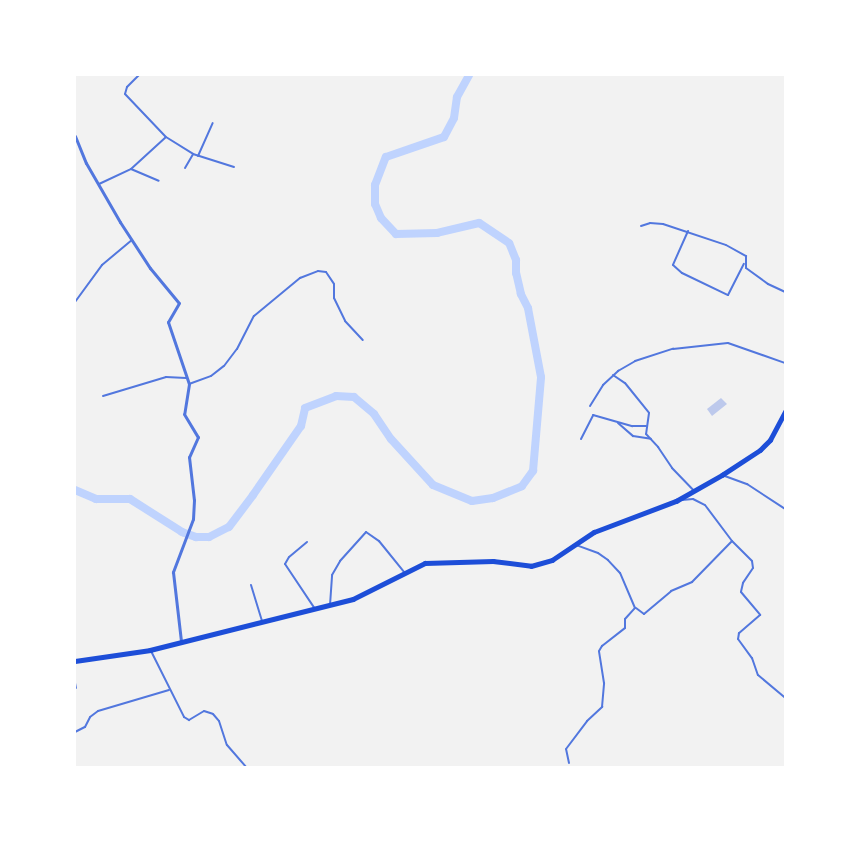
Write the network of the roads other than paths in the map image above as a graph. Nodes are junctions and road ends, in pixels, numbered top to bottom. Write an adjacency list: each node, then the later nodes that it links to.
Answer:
1 (139, 75): 6 (street)
2 (213, 123): 8 (street)
3 (785, 127): 4 (street)
4 (785, 134)
5 (75, 136): 13 (street)
6 (166, 137): 7 (street); 11 (street)
7 (193, 154): 8 (street); 10 (street)
8 (198, 156): 9 (street)
9 (234, 167)
10 (185, 168)
11 (132, 169): 12 (street); 13 (street)
12 (159, 181)
13 (99, 184): 16 (street)
14 (642, 226): 15 (street)
15 (688, 230): 17 (street); 17 (street)
16 (132, 240): 19 (street); 23 (street)
17 (744, 264): 18 (street)
18 (785, 292)
19 (75, 302)
20 (363, 340): 23 (street)
21 (785, 363): 22 (street)
22 (613, 375): 25 (street); 28 (street)
23 (189, 381): 24 (street); 44 (street)
24 (104, 396)
25 (590, 406)
26 (785, 412): 31 (main road)
27 (617, 422): 28 (street); 29 (street); 30 (street)
28 (646, 426): 30 (street)
29 (581, 439)
30 (651, 439): 32 (street)
31 (722, 475): 32 (main road); 34 (street)
32 (695, 491): 33 (main road)
33 (676, 501): 35 (street); 37 (main road)
34 (785, 509)
35 (732, 541): 41 (street); 50 (street)
36 (307, 542): 42 (street)
37 (574, 545): 38 (main road); 41 (street)
38 (404, 573): 40 (main road); 40 (street)
39 (251, 585): 43 (street)
40 (330, 604): 42 (main road)
41 (635, 608): 52 (street)
42 (315, 609): 43 (main road)
43 (262, 622): 44 (main road)
44 (181, 641): 45 (main road)
45 (150, 650): 46 (main road); 49 (street)
46 (75, 661)
47 (75, 683): 48 (street)
48 (76, 688)
49 (169, 690): 51 (street); 53 (street)
50 (785, 698)
51 (75, 732)
52 (569, 763)
53 (246, 767)

